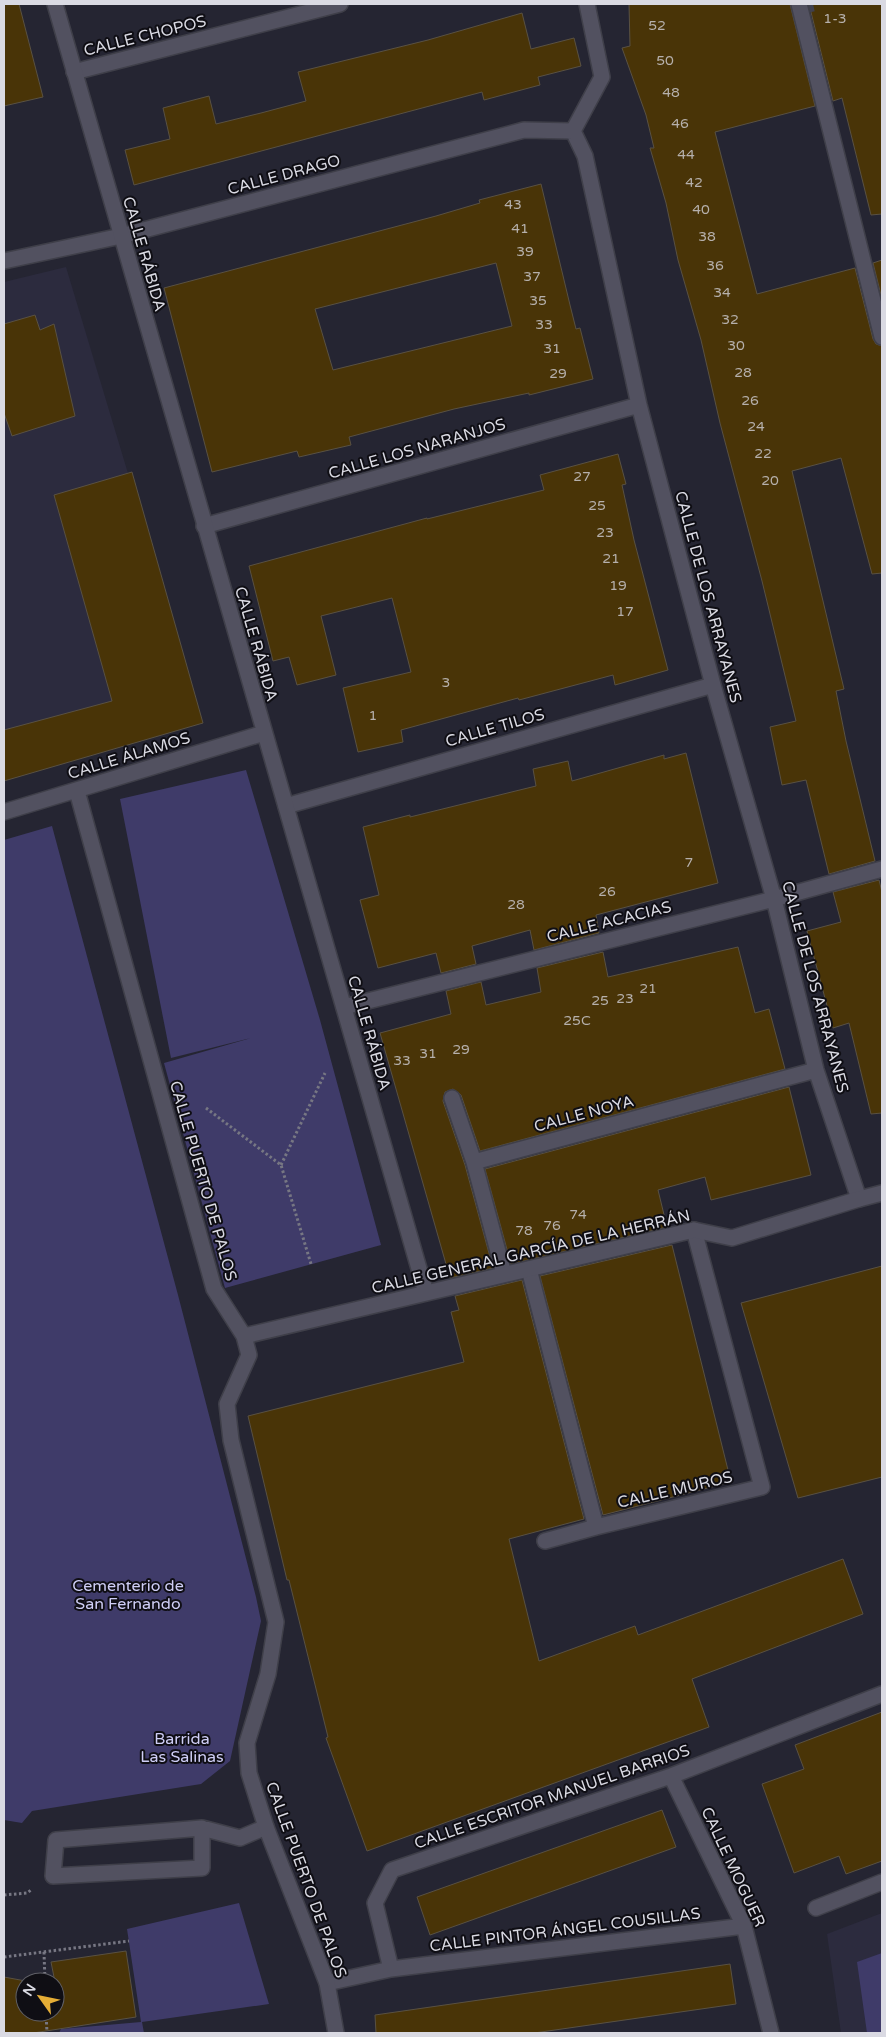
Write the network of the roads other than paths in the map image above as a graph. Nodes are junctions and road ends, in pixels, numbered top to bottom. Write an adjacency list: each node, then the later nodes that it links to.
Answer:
1 (55, 4): 5 (street, CALLE RÁBIDA)
2 (340, 4): 5 (street, CALLE CHOPOS)
3 (587, 4): 6 (street)
4 (799, 4): 9 (street)
5 (74, 72): 7 (street, CALLE RÁBIDA)
6 (573, 131): 7 (street, CALLE DRAGO); 10 (street, CALLE DE LOS ARRAYANES)
7 (121, 236): 8 (street, CALLE DRAGO); 11 (street, CALLE RÁBIDA)
8 (4, 261)
9 (882, 337)
10 (639, 405): 11 (street, CALLE LOS NARANJOS); 12 (street, CALLE DE LOS ARRAYANES)
11 (204, 526): 13 (street, CALLE RÁBIDA)
12 (713, 685): 15 (street, CALLE TILOS); 18 (street, CALLE DE LOS ARRAYANES)
13 (264, 733): 14 (street, CALLE ÁLAMOS); 15 (street, CALLE RÁBIDA)
14 (77, 791): 16 (street, CALLE ÁLAMOS); 29 (street, CALLE PUERTO DE PALOS)
15 (286, 806): 19 (street, CALLE RÁBIDA)
16 (4, 812)
17 (882, 868): 18 (street, CALLE ACACIAS)
18 (774, 899): 19 (street, CALLE ACACIAS); 20 (street, CALLE DE LOS ARRAYANES)
19 (344, 1007): 28 (street, CALLE RÁBIDA)
20 (816, 1070): 22 (street, CALLE NOYA); 24 (street, CALLE DE LOS ARRAYANES)
21 (452, 1098): 22 (street)
22 (474, 1162): 27 (street)
23 (882, 1194): 24 (street, CALLE GENERAL GARCÍA DE LA HERRÁN)
24 (859, 1199): 25 (street, CALLE GENERAL GARCÍA DE LA HERRÁN)
25 (694, 1230): 26 (street, CALLE GENERAL GARCÍA DE LA HERRÁN); 30 (street, CALLE MUROS)
26 (529, 1268): 27 (street, CALLE GENERAL GARCÍA DE LA HERRÁN); 30 (street)
27 (504, 1274): 28 (street, CALLE GENERAL GARCÍA DE LA HERRÁN)
28 (426, 1293): 29 (street, CALLE GENERAL GARCÍA DE LA HERRÁN)
29 (244, 1336): 34 (street, CALLE PUERTO DE PALOS)
30 (596, 1527): 31 (street)
31 (545, 1541)
32 (882, 1694): 33 (street, CALLE ESCRITOR MANUEL BARRIOS)
33 (671, 1776): 38 (street, CALLE MOGUER); 39 (street, CALLE ESCRITOR MANUEL BARRIOS)
34 (266, 1827): 35 (street); 40 (street, CALLE PUERTO DE PALOS)
35 (202, 1828): 35 (street)
36 (882, 1882): 37 (street)
37 (816, 1908)
38 (744, 1926): 39 (street, CALLE PINTOR ÁNGEL COUSILLAS); 42 (street, CALLE MOGUER)
39 (391, 1969): 40 (street)
40 (327, 1983): 41 (street, CALLE PUERTO DE PALOS)
41 (336, 2033)
42 (768, 2033)

